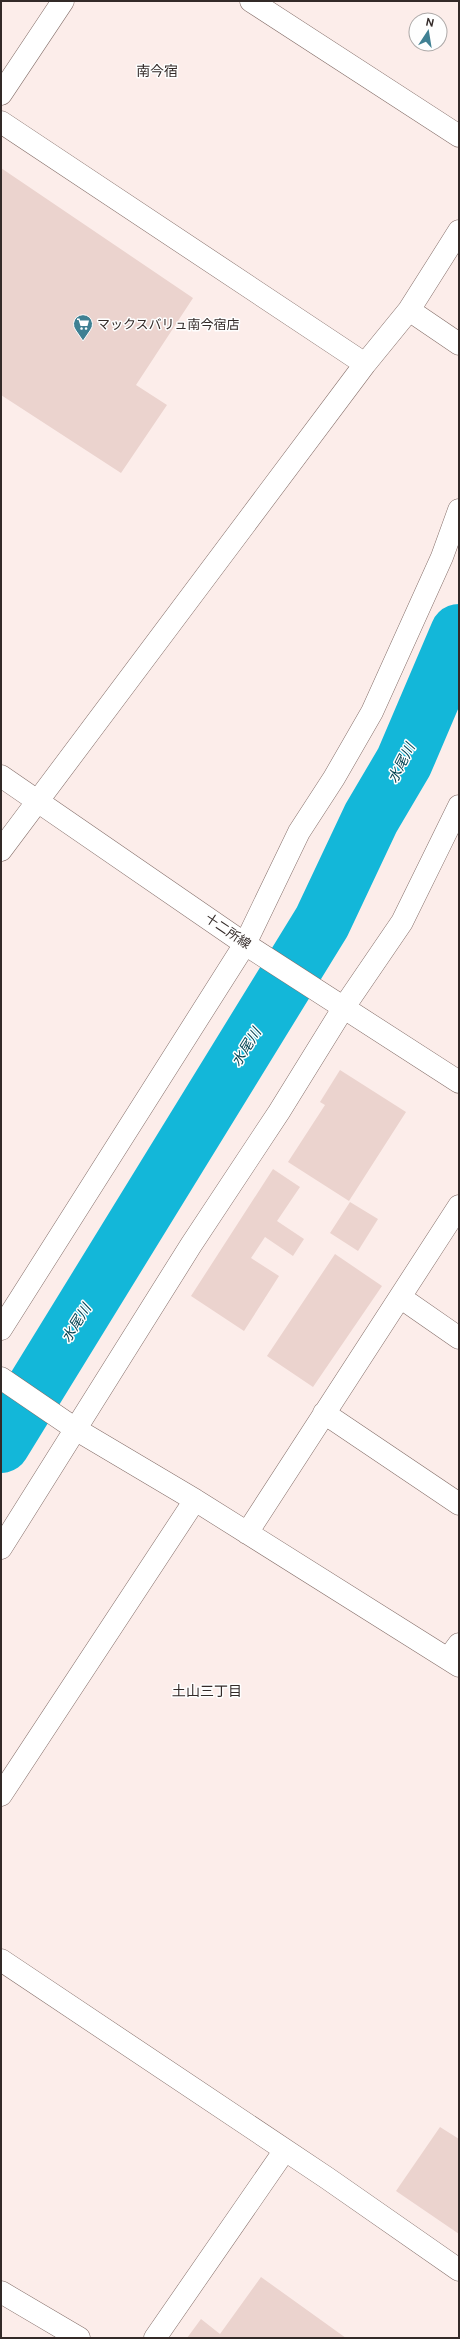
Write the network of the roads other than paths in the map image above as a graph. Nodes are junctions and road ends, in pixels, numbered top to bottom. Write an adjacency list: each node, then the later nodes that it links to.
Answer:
1 (63, 1): 3 (street)
2 (251, 1): 5 (street)
3 (1, 94)
4 (1, 122): 9 (street)
5 (459, 136)
6 (459, 231): 7 (street)
7 (409, 310): 8 (street); 9 (street)
8 (459, 344)
9 (365, 364): 12 (street)
10 (459, 510): 15 (street)
11 (1, 776): 12 (street, 十二所線)
12 (37, 800): 14 (street); 15 (street, 十二所線)
13 (459, 806): 16 (street)
14 (1, 850)
15 (246, 944): 16 (street, 十二所線); 20 (street)
16 (344, 1007): 17 (street, 十二所線); 24 (street)
17 (459, 1082)
18 (459, 1206): 19 (street)
19 (400, 1298): 21 (street); 23 (street)
20 (1, 1329)
21 (459, 1338)
22 (1, 1378): 24 (street)
23 (324, 1413): 26 (street); 27 (street)
24 (77, 1430): 25 (street); 28 (street)
25 (195, 1500): 27 (street); 30 (street)
26 (459, 1504)
27 (247, 1533): 29 (street)
28 (1, 1548)
29 (455, 1657)
30 (1, 1795)
31 (1, 1960): 32 (street)
32 (285, 2150): 33 (street); 36 (street)
33 (459, 2270)
34 (1, 2292): 35 (street)
35 (79, 2338)
36 (155, 2338)

